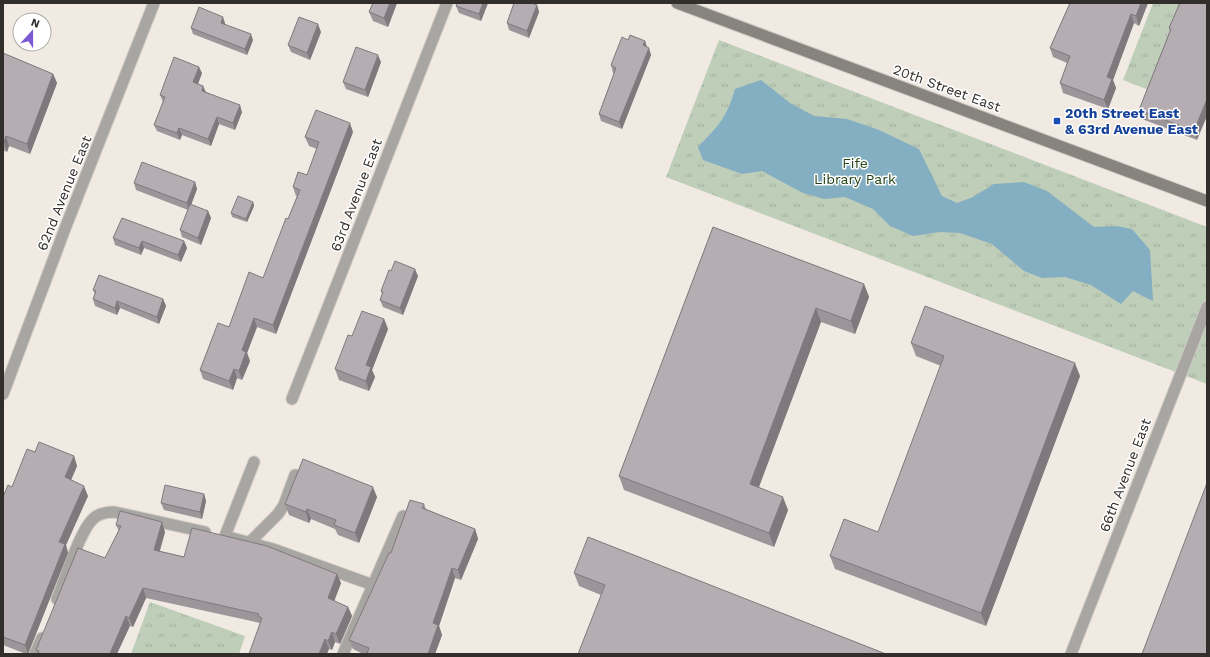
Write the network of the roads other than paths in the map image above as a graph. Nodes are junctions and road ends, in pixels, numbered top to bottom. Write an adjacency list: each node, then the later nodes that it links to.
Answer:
1 (154, 3): 6 (street, 62nd Avenue East)
2 (447, 3): 7 (street, 63rd Avenue East)
3 (677, 3): 4 (main road, 20th Street East)
4 (1207, 201)
5 (1207, 308): 18 (street, 66th Avenue East)
6 (3, 394)
7 (292, 399)
8 (254, 462): 11 (street)
9 (295, 475): 12 (street)
10 (403, 516): 13 (street)
11 (225, 536): 12 (street); 14 (street)
12 (250, 542): 13 (street)
13 (373, 585): 17 (street)
14 (52, 611)
15 (46, 626): 16 (street)
16 (35, 654)
17 (343, 654)
18 (1071, 654)

